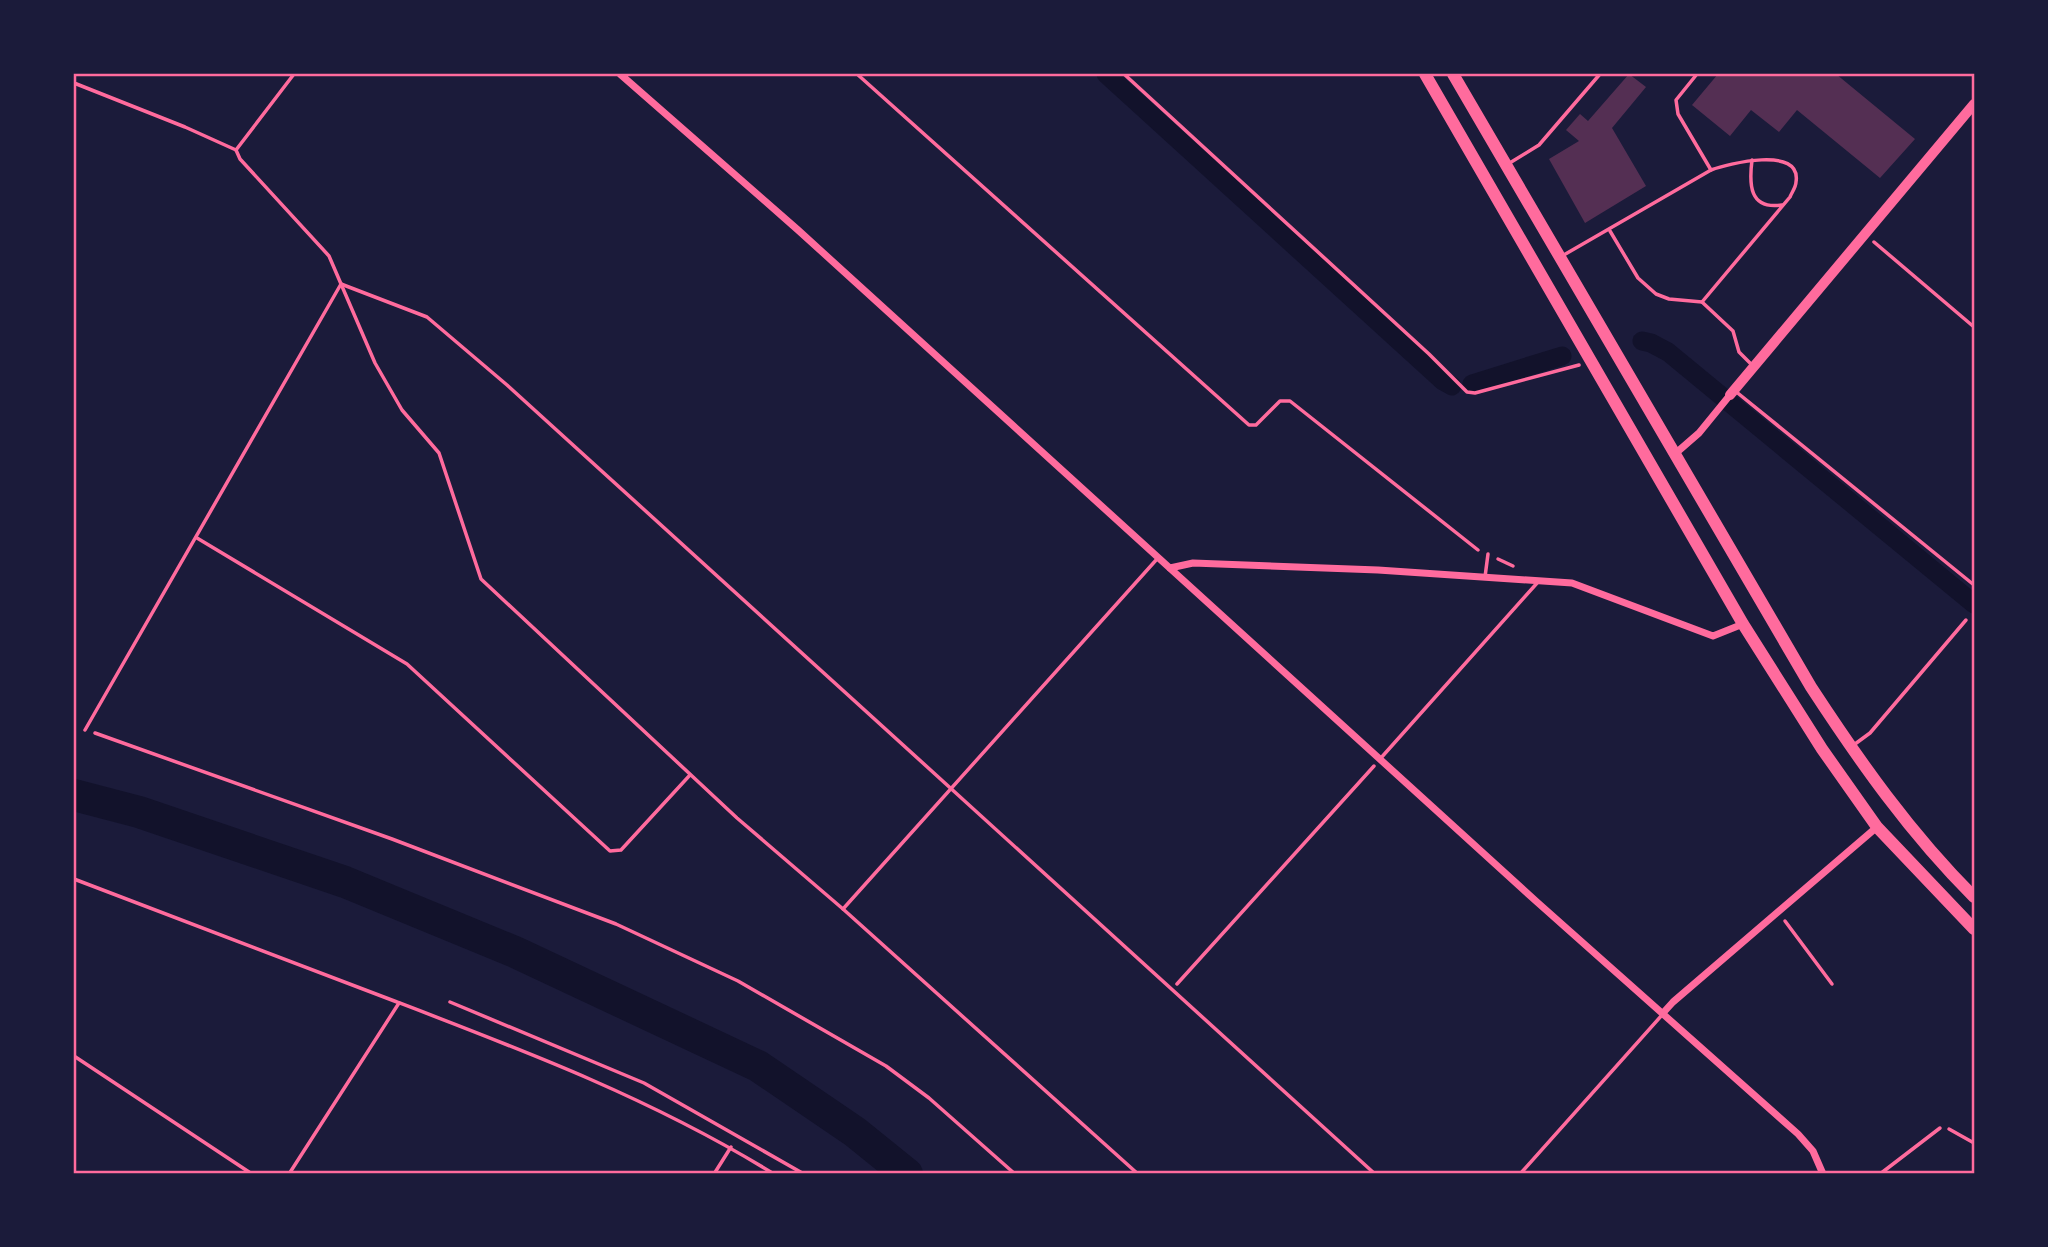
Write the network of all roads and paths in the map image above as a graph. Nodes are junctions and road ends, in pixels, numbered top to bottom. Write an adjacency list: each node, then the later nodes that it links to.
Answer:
1 (294, 74): 11 (lane)
2 (620, 74): 28 (street)
3 (857, 74): 27 (path)
4 (1124, 74): 22 (path)
5 (1426, 74): 22 (main road)
6 (1453, 74): 13 (main road)
7 (1600, 74): 13 (lane)
8 (1698, 74): 14 (lane)
9 (74, 83): 11 (lane)
10 (1975, 104): 17 (street)
11 (236, 150): 19 (lane)
12 (1752, 160): 14 (lane); 15 (lane); 15 (lane)
13 (1506, 165): 18 (main road)
14 (1711, 170): 16 (lane)
15 (1784, 205): 20 (lane)
16 (1609, 231): 18 (lane); 20 (lane)
17 (1865, 234): 21 (path); 23 (street)
18 (1560, 257): 25 (main road)
19 (341, 284): 26 (lane); 39 (lane); 40 (lane)
20 (1702, 302): 23 (lane)
21 (1975, 327)
22 (1591, 362): 35 (main road)
23 (1754, 366): 24 (street)
24 (1732, 392): 25 (street); 33 (lane)
25 (1676, 453): 37 (main road)
26 (197, 538): 36 (lane); 39 (lane)
27 (1488, 554): 30 (path); 31 (lane)
28 (1158, 558): 29 (street); 40 (lane)
29 (1170, 568): 31 (street); 38 (street)
30 (1516, 568)
31 (1485, 577): 32 (street)
32 (1540, 580): 35 (street); 38 (lane)
33 (1975, 585)
34 (1966, 620): 37 (lane)
35 (1743, 624): 41 (main road)
36 (85, 730): 61 (path)
37 (1850, 747): 43 (main road)
38 (1380, 759): 48 (path); 51 (street)
39 (690, 774): 44 (lane)
40 (950, 788): 44 (lane); 48 (lane)
41 (1877, 827): 45 (street); 46 (main road)
42 (74, 879): 50 (lane)
43 (1975, 897)
44 (843, 909): 62 (lane)
45 (1778, 912): 47 (path); 51 (street)
46 (1975, 929)
47 (1832, 984)
48 (1172, 989): 63 (lane)
49 (450, 1002): 60 (path)
50 (398, 1003): 55 (lane); 57 (lane)
51 (1663, 1013): 64 (lane); 65 (street)
52 (74, 1056): 56 (lane)
53 (1940, 1128): 54 (path); 66 (lane)
54 (1975, 1143)
55 (731, 1147): 58 (lane); 59 (lane)
56 (252, 1174)
57 (289, 1174)
58 (714, 1174)
59 (774, 1174)
60 (804, 1174)
61 (1015, 1174)
62 (1138, 1174)
63 (1375, 1174)
64 (1520, 1174)
65 (1823, 1174)
66 (1880, 1174)

